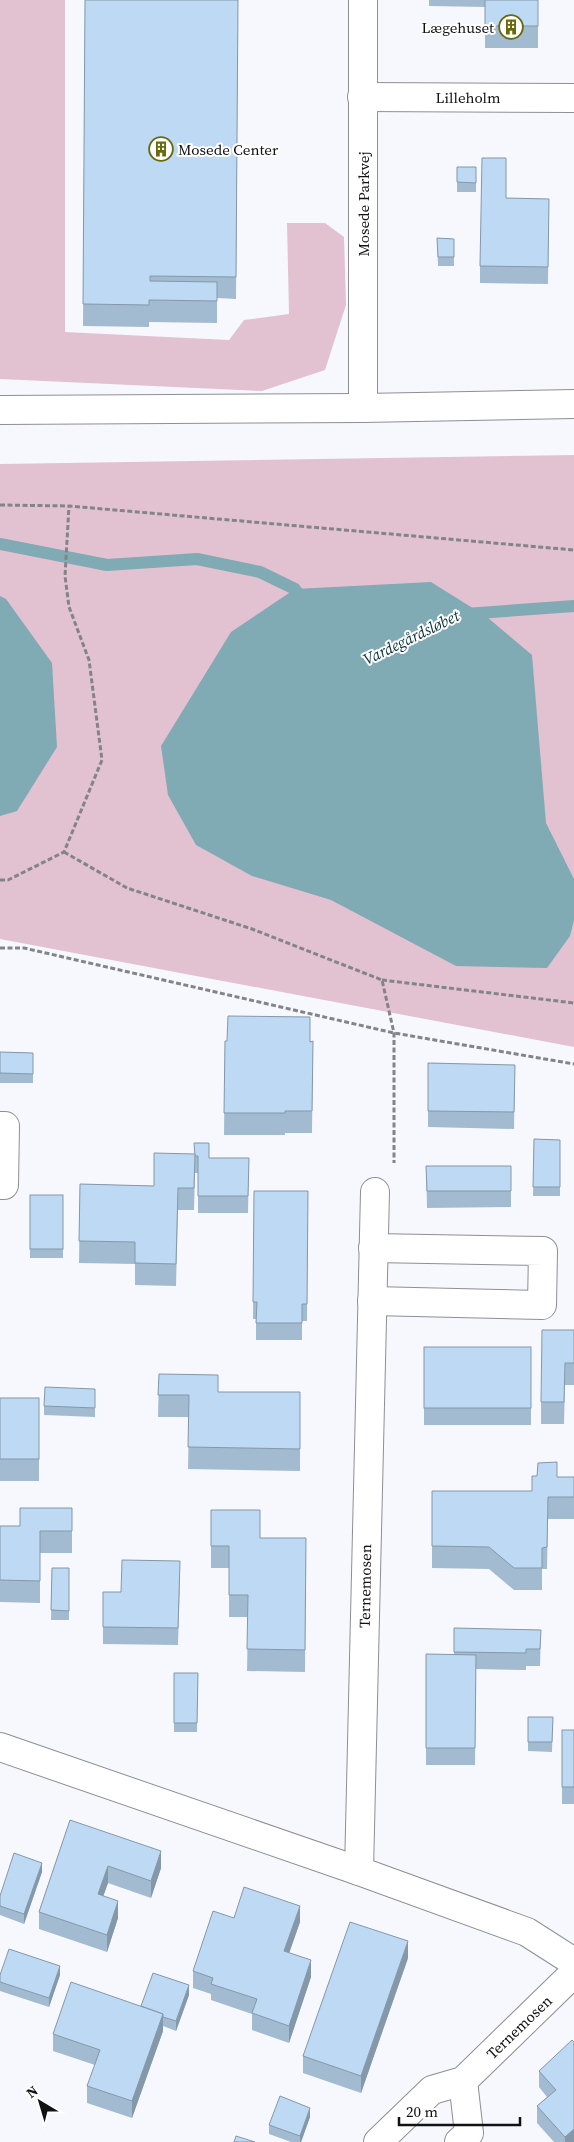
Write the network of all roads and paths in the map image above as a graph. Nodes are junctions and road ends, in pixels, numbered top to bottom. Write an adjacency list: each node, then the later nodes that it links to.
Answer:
1 (363, 0): 2 (street, Mosede Parkvej)
2 (362, 97): 3 (street, Lilleholm); 5 (street, Mosede Parkvej)
3 (574, 98)
4 (574, 404): 5 (street)
5 (363, 408): 6 (street)
6 (0, 410)
7 (0, 505): 8 (path)
8 (69, 506): 9 (path); 10 (path)
9 (574, 550)
10 (64, 852): 11 (path); 13 (path)
11 (0, 880)
12 (0, 948): 15 (path)
13 (382, 980): 14 (path); 15 (path)
14 (574, 1003)
15 (394, 1033): 16 (path); 19 (path)
16 (574, 1064)
17 (0, 1126): 18 (street)
18 (0, 1185)
19 (375, 1192): 20 (street, Ternemosen)
20 (373, 1248): 21 (street, Ternemosen); 21 (street)
21 (372, 1301): 23 (street, Ternemosen)
22 (2, 1753): 23 (street)
23 (359, 1871): 24 (street)
24 (574, 1962)
25 (574, 1973): 26 (street, Ternemosen)
26 (463, 2081): 27 (street, Ternemosen); 28 (street)
27 (378, 2142)
28 (459, 2142)

